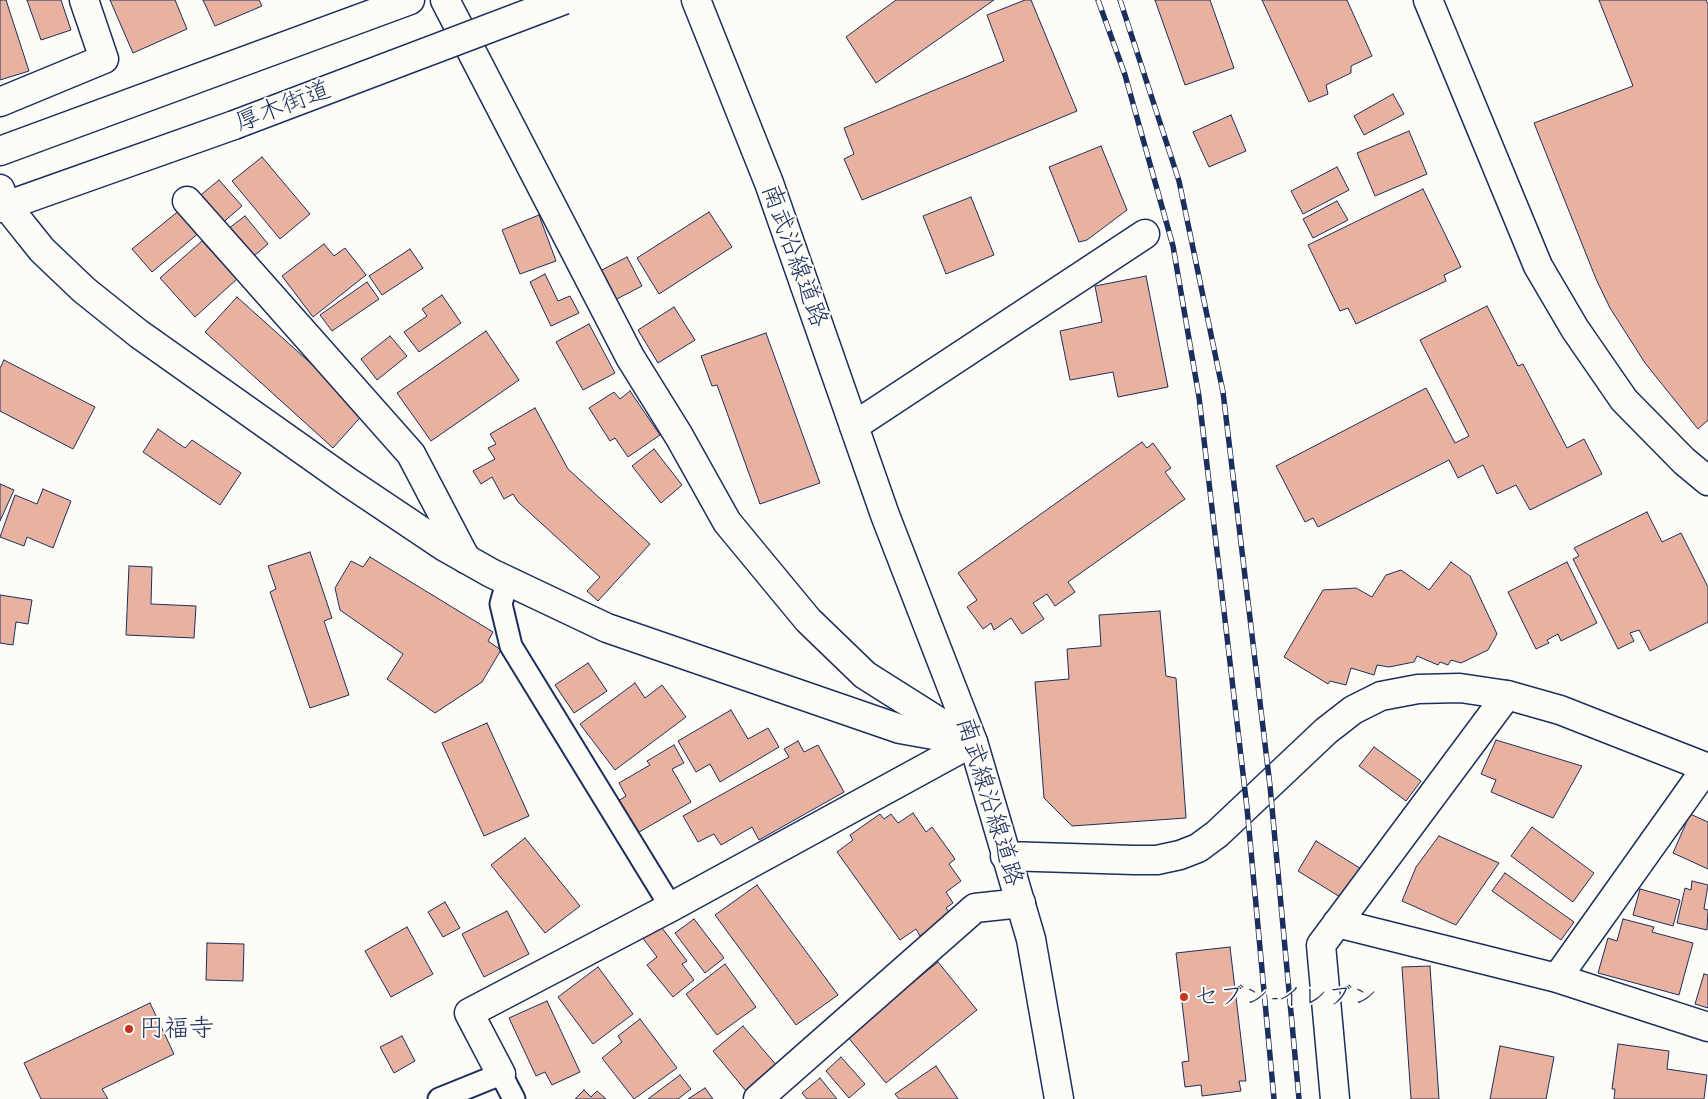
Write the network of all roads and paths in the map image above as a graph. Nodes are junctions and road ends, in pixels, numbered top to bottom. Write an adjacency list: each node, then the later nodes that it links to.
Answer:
1 (84, 0): 7 (main road)
2 (410, 0): 8 (main road)
3 (445, 0): 18 (main road)
4 (564, 0): 9 (main road, 厚木街道, bridge)
5 (696, 0): 12 (main road, 南武沿線道路)
6 (1428, 0): 13 (main road)
7 (0, 102)
8 (0, 151)
9 (2, 201): 15 (main road)
10 (187, 201): 15 (main road)
11 (1145, 234): 12 (main road)
12 (854, 426): 14 (main road, 南武沿線道路)
13 (1708, 481)
14 (885, 516): 18 (main road, 南武線沿線道路)
15 (466, 559): 16 (main road)
16 (507, 582): 18 (main road); 22 (lane)
17 (1507, 695): 19 (main road); 20 (main road); 23 (main road)
18 (973, 742): 20 (main road, 南武線沿線道路); 22 (main road)
19 (1708, 767): 24 (main road)
20 (1005, 856): 21 (main road, 南武線沿線道路)
21 (1021, 903): 29 (main road); 30 (main road, 南武線沿線道路)
22 (671, 907): 26 (main road)
23 (1337, 923): 24 (main road); 31 (main road)
24 (1557, 978): 25 (main road)
25 (1708, 1026)
26 (501, 1074): 27 (lane); 28 (lane)
27 (439, 1099)
28 (514, 1099)
29 (758, 1099)
30 (1058, 1099)
31 (1335, 1099)

